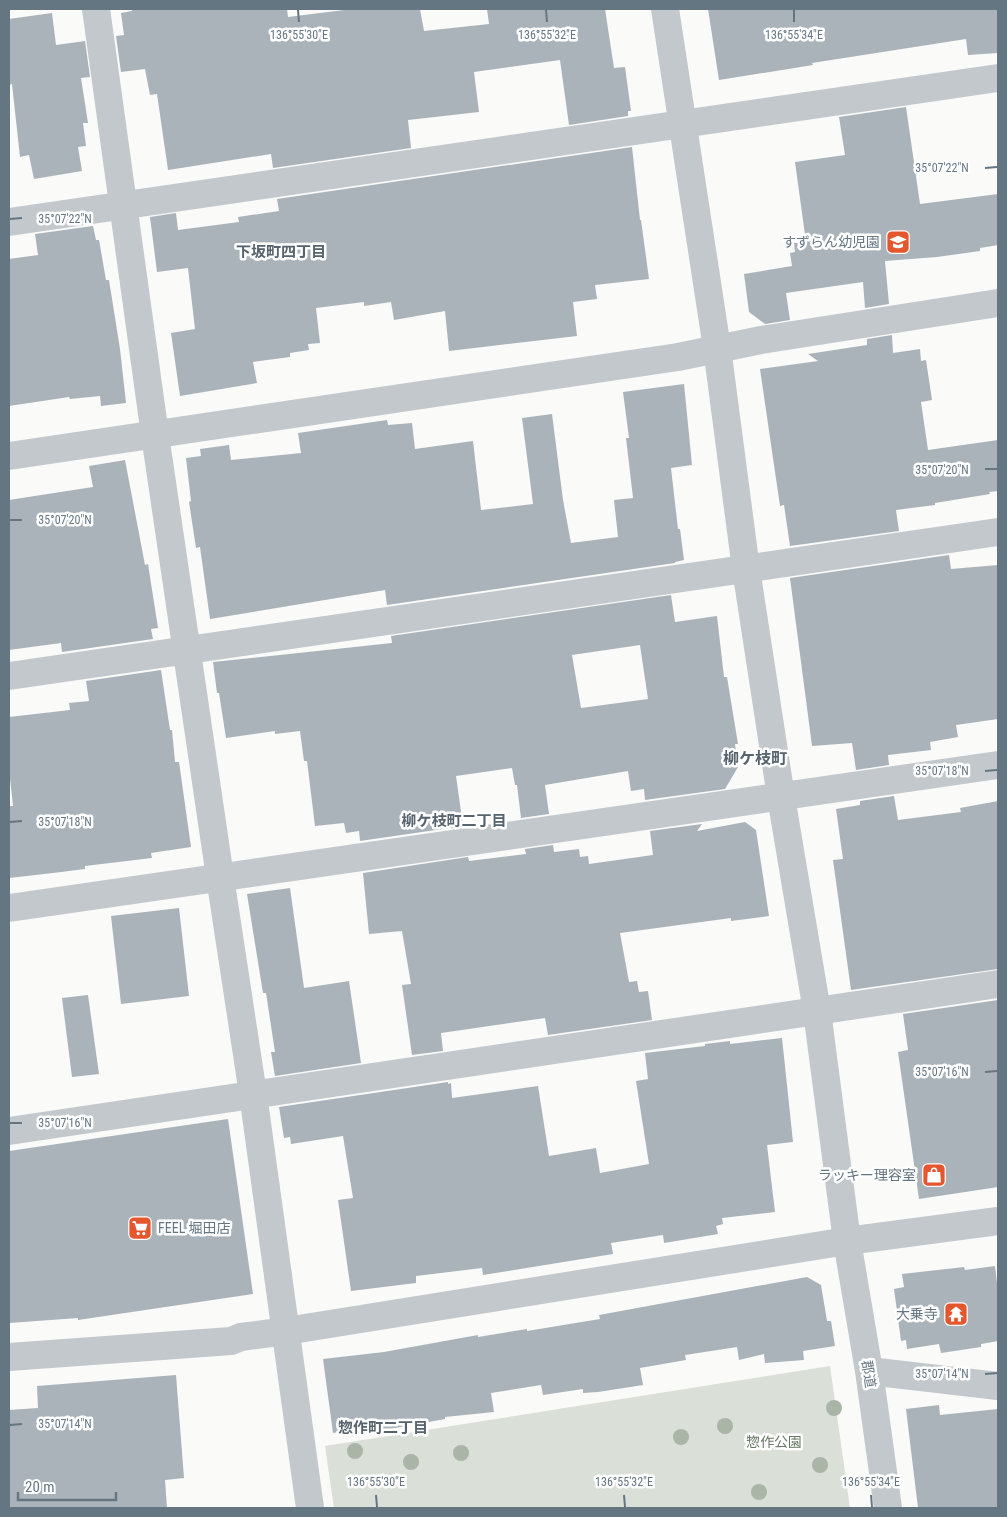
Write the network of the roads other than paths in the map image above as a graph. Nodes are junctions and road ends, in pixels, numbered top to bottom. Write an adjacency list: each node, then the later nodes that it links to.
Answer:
1 (96, 9): 5 (street)
2 (665, 9): 4 (street, 郡道)
3 (998, 78): 4 (street)
4 (684, 124): 5 (street); 8 (street, 郡道)
5 (122, 206): 6 (street); 9 (street)
6 (9, 222)
7 (998, 304): 8 (street)
8 (717, 348): 9 (street); 12 (street, 郡道)
9 (155, 435): 10 (street); 13 (street)
10 (9, 456)
11 (998, 532): 12 (street)
12 (746, 569): 13 (street); 16 (street, 郡道)
13 (187, 650): 14 (street); 17 (street)
14 (9, 676)
15 (998, 766): 16 (street)
16 (781, 797): 17 (street); 20 (street, 郡道)
17 (220, 877): 18 (street); 21 (street)
18 (9, 908)
19 (998, 984): 20 (street)
20 (817, 1011): 21 (street); 24 (street, 郡道)
21 (253, 1094): 22 (street); 25 (street)
22 (9, 1132)
23 (998, 1221): 24 (street)
24 (848, 1241): 25 (street); 27 (street, 郡道)
25 (286, 1331): 26 (street); 29 (street)
26 (9, 1357)
27 (869, 1371): 28 (street); 30 (street, 郡道)
28 (998, 1386)
29 (310, 1508)
30 (888, 1508)

